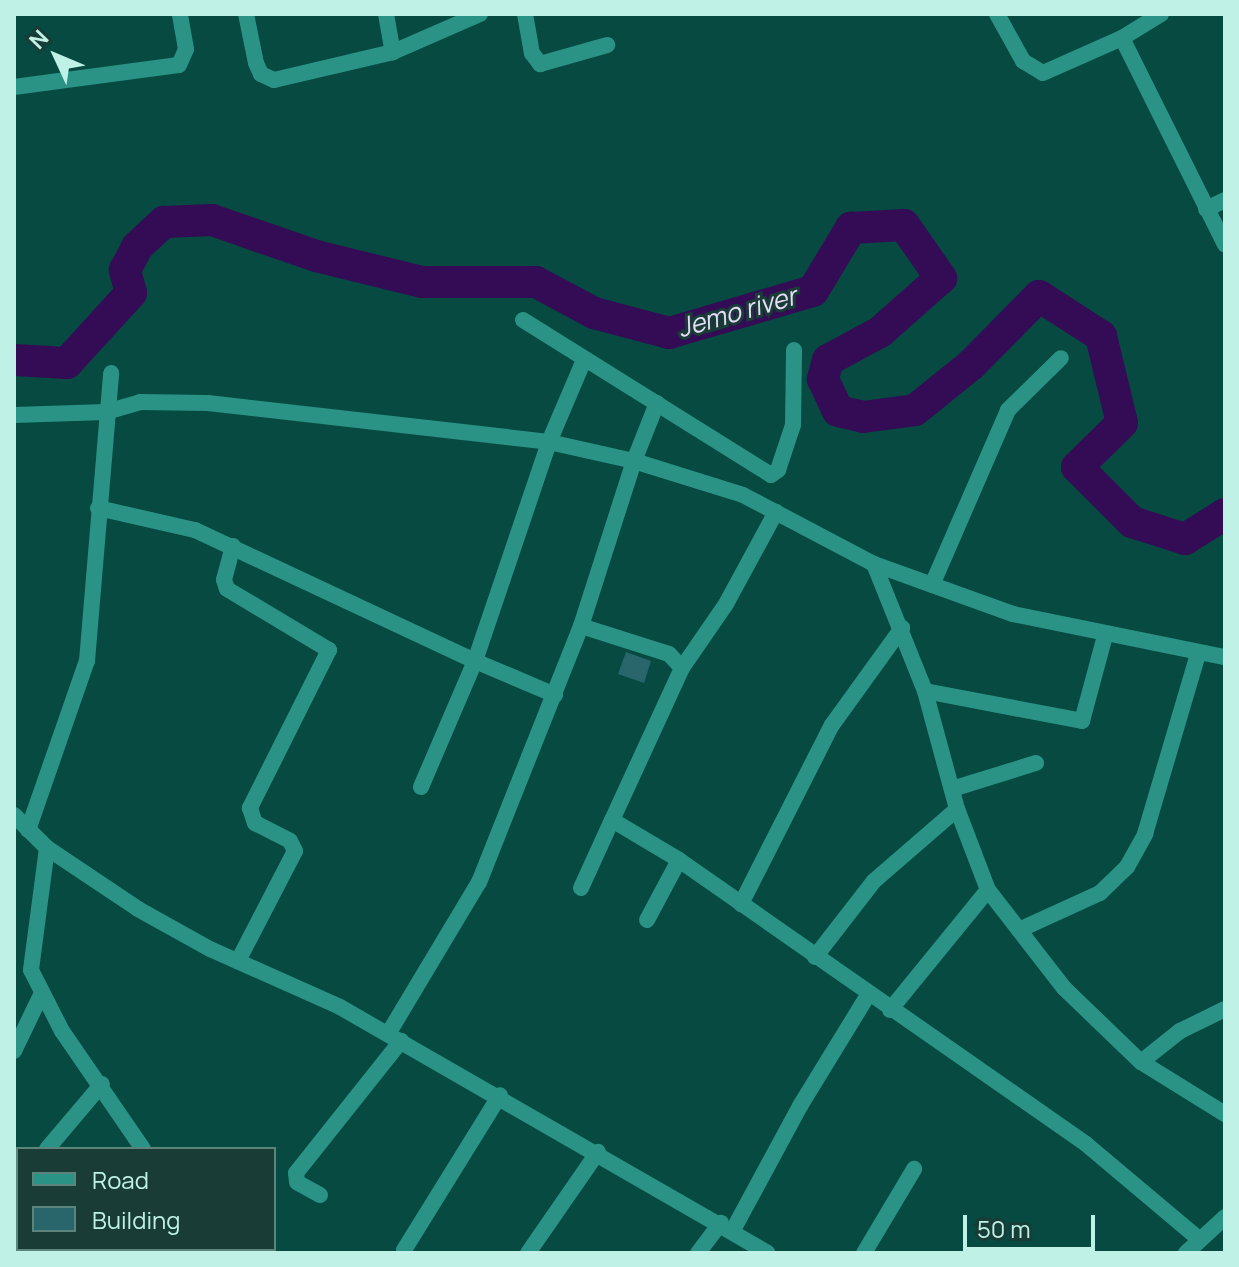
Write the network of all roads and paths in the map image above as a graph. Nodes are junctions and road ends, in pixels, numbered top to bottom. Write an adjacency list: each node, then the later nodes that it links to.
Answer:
1 (180, 14): 11 (street)
2 (246, 14): 10 (street)
3 (386, 14): 10 (street)
4 (480, 14): 10 (street)
5 (525, 14): 9 (street)
6 (997, 14): 8 (street)
7 (1161, 14): 8 (street)
8 (1122, 38): 13 (street)
9 (607, 45)
10 (393, 52)
11 (14, 87)
12 (1225, 200): 13 (street)
13 (1206, 209): 14 (street)
14 (1225, 245)
15 (523, 320): 18 (street)
16 (794, 350): 20 (street)
17 (1061, 358): 29 (street)
18 (584, 360): 20 (street); 23 (street)
19 (111, 373): 21 (street)
20 (657, 403): 24 (street)
21 (106, 412): 22 (street); 23 (street); 25 (street)
22 (14, 415)
23 (549, 442): 24 (street); 35 (street)
24 (634, 461): 26 (street); 30 (street)
25 (98, 508): 27 (street); 45 (street)
26 (776, 512): 28 (street); 36 (street)
27 (233, 546): 35 (street); 54 (street)
28 (874, 564): 29 (street); 31 (street)
29 (932, 585): 32 (street)
30 (581, 626): 36 (street); 38 (street)
31 (902, 628): 37 (street); 50 (street)
32 (1105, 636): 33 (street); 37 (street)
33 (1198, 654): 34 (street); 52 (street)
34 (1225, 657)
35 (475, 661): 38 (street); 40 (street)
36 (682, 668): 44 (street)
37 (925, 691): 41 (street)
38 (555, 695): 61 (street)
39 (1036, 763): 41 (street)
40 (421, 787)
41 (952, 789): 42 (street)
42 (957, 809): 49 (street); 53 (street)
43 (14, 815): 45 (street)
44 (612, 820): 47 (street); 48 (street)
45 (28, 830): 46 (street)
46 (47, 848): 54 (street); 56 (street)
47 (679, 860): 50 (street); 51 (street)
48 (581, 888)
49 (988, 890): 52 (street); 60 (street)
50 (741, 904): 53 (street)
51 (647, 920)
52 (1019, 930): 63 (street)
53 (815, 957): 58 (street)
54 (238, 961): 61 (street)
55 (14, 966): 56 (street)
56 (31, 970): 57 (street)
57 (41, 995): 62 (street); 64 (street)
58 (868, 995): 60 (street); 73 (street)
59 (1225, 1009): 63 (street)
60 (890, 1010): 74 (street)
61 (394, 1038): 65 (street); 71 (street)
62 (14, 1051)
63 (1141, 1062): 66 (street)
64 (102, 1084): 67 (street); 68 (street)
65 (500, 1095): 69 (street); 75 (street)
66 (1225, 1114)
67 (49, 1147)
68 (142, 1147)
69 (598, 1152): 73 (street); 76 (street)
70 (914, 1169): 79 (street)
71 (320, 1195)
72 (1225, 1217): 74 (street)
73 (727, 1227): 77 (street); 78 (street)
74 (1200, 1240): 80 (street)
75 (404, 1250)
76 (528, 1253)
77 (698, 1253)
78 (767, 1253)
79 (864, 1253)
80 (1186, 1253)

